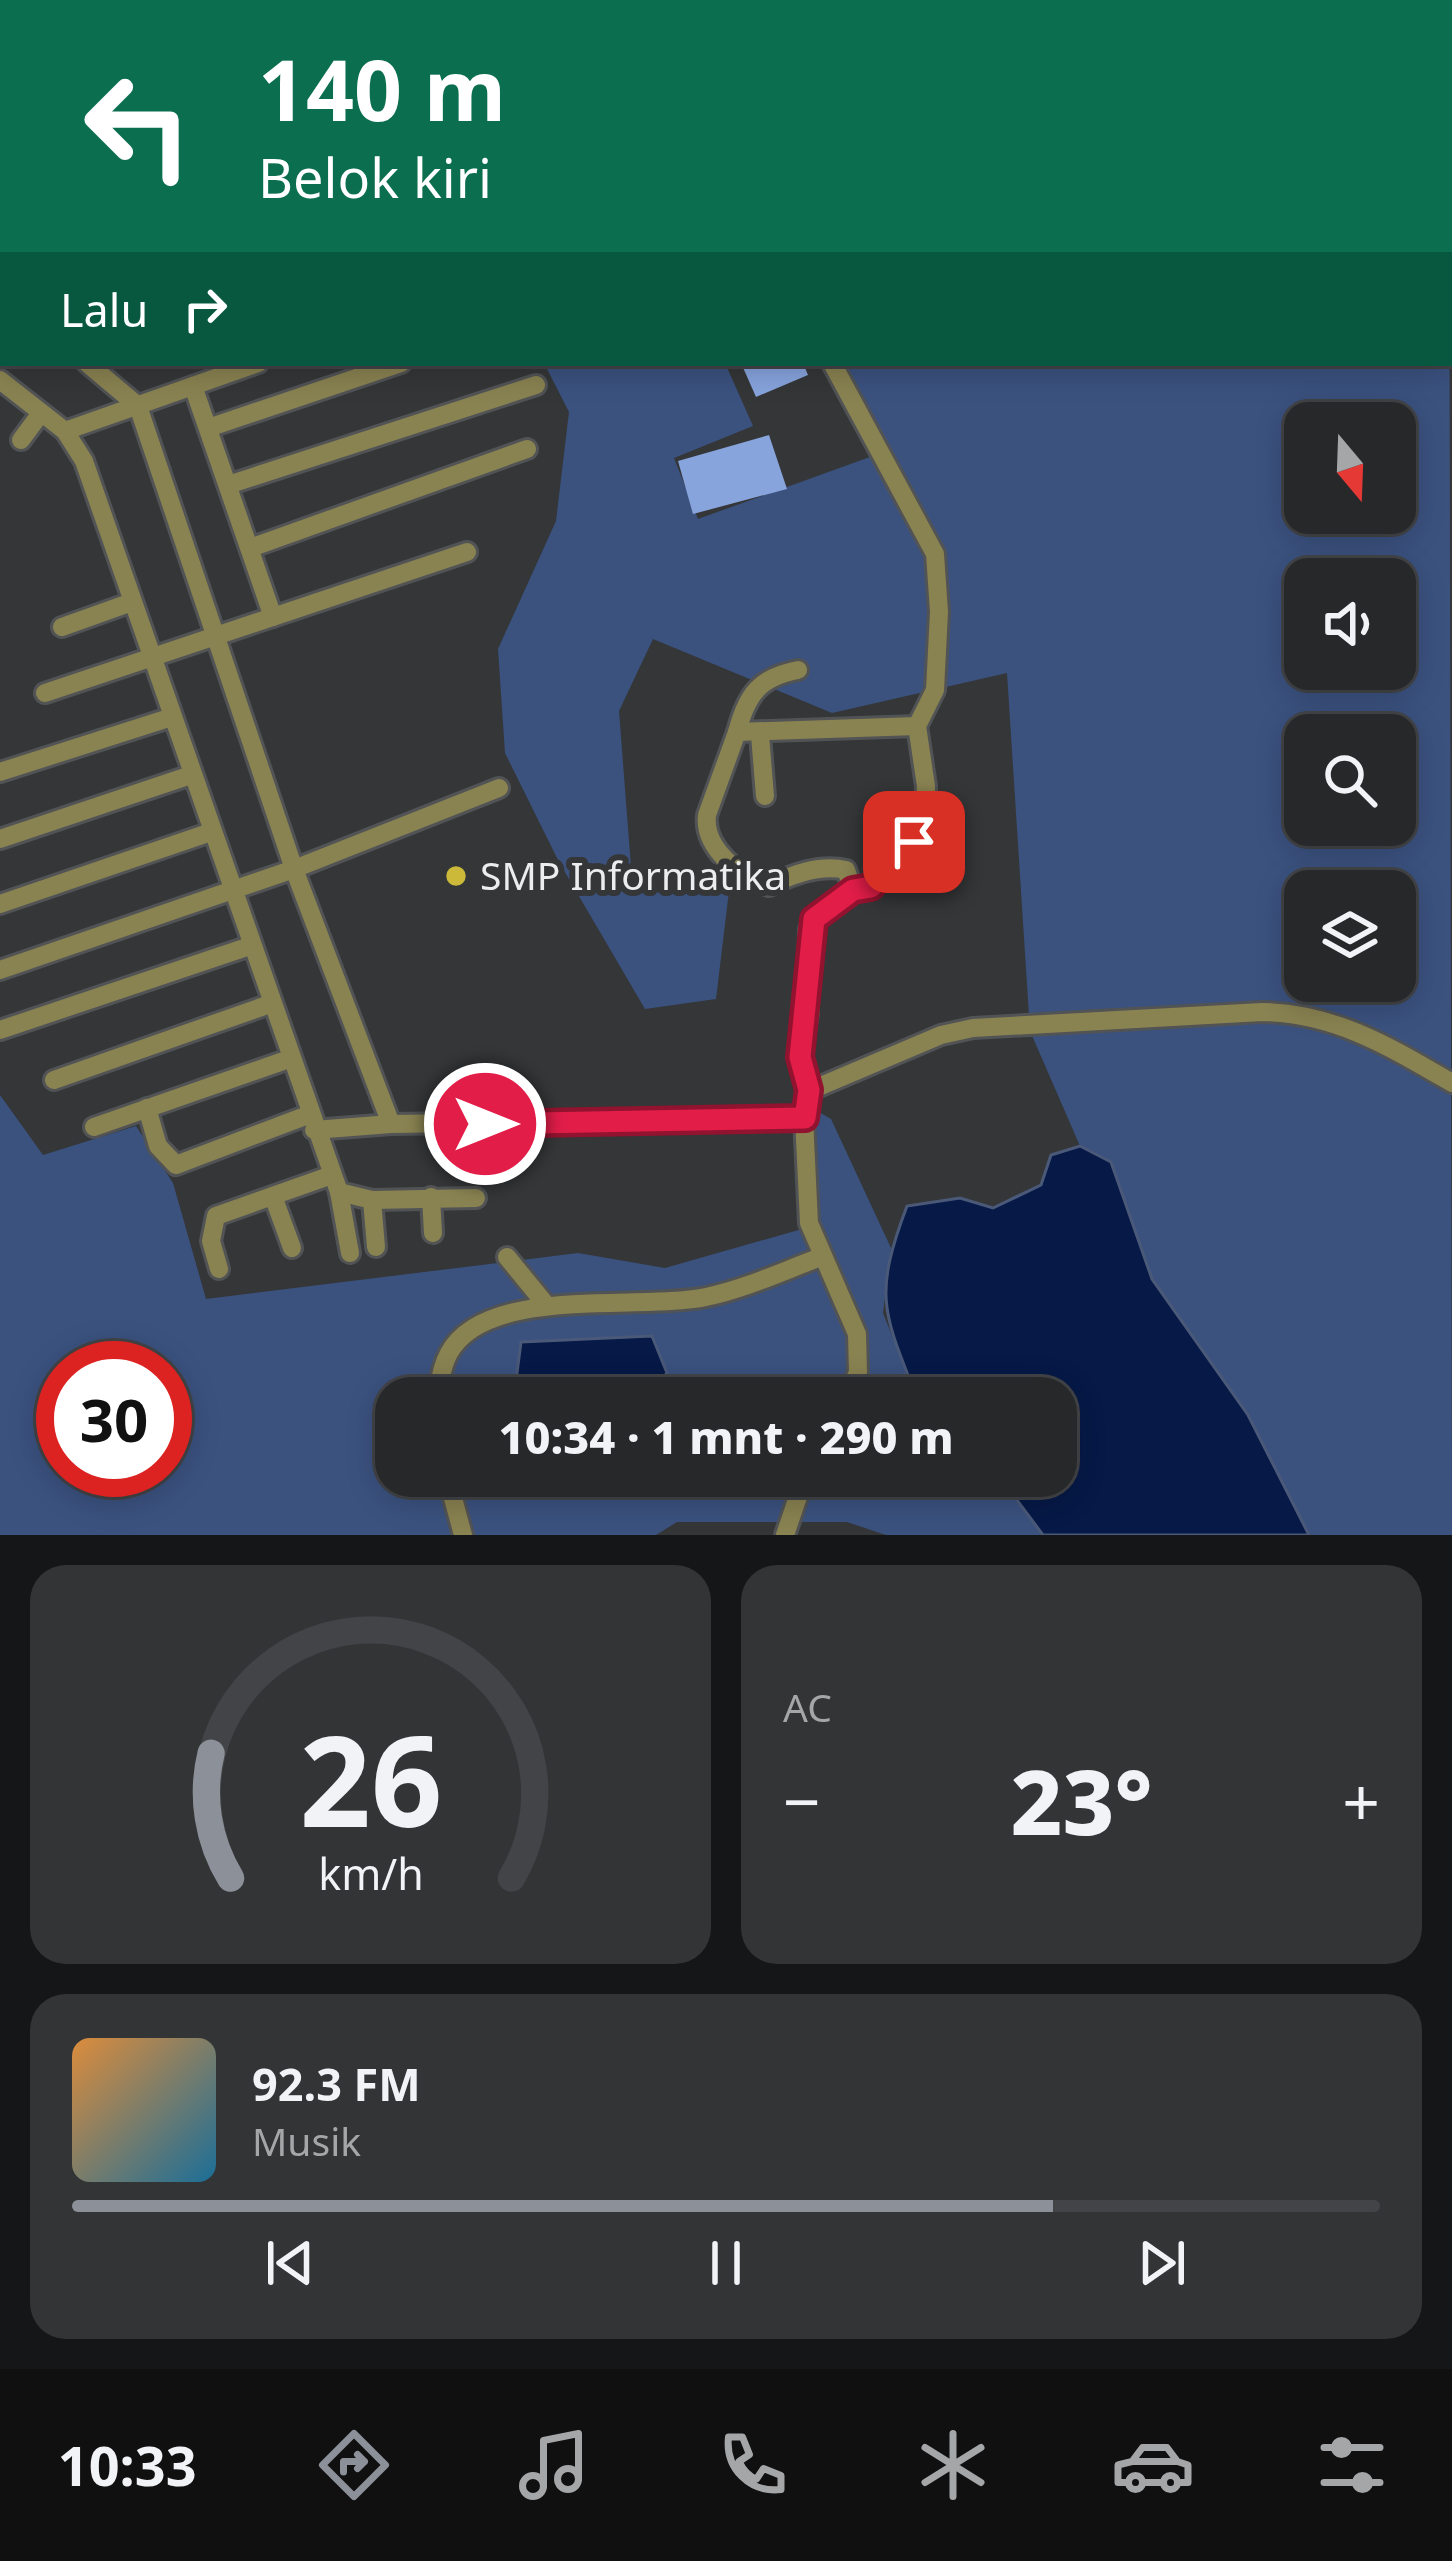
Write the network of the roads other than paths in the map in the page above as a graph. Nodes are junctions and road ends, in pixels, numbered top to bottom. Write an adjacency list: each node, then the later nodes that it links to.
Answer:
1 (91, 366): 8 (street)
2 (250, 366): 7 (street)
3 (392, 366): 10 (street)
4 (834, 366): 25 (street)
5 (0, 380): 9 (street)
6 (536, 385): 14 (street)
7 (193, 386): 8 (street); 10 (street)
8 (138, 406): 11 (street); 20 (street)
9 (41, 413): 11 (street); 12 (street)
10 (208, 428): 14 (street)
11 (65, 431): 17 (street)
12 (21, 440)
13 (527, 449): 15 (street)
14 (228, 485): 15 (street)
15 (250, 548): 18 (street)
16 (467, 552): 18 (street)
17 (132, 602): 19 (street); 21 (street)
18 (273, 616): 20 (street)
19 (62, 627)
20 (216, 635): 21 (street); 34 (street)
21 (151, 657): 23 (street); 24 (street)
22 (798, 670): 26 (street)
23 (45, 693)
24 (172, 717): 28 (street); 29 (street)
25 (917, 726): 27 (street); 36 (street)
26 (737, 732): 27 (street); 36 (street)
27 (760, 735): 31 (street)
28 (0, 772)
29 (191, 775): 32 (street); 33 (street)
30 (499, 788): 34 (street)
31 (765, 796)
32 (211, 832): 35 (street); 37 (street)
33 (0, 839)
34 (293, 869): 35 (street); 49 (street)
35 (231, 889): 38 (street); 39 (street)
36 (853, 890): 45 (street)
37 (0, 904)
38 (250, 946): 40 (street); 41 (street)
39 (0, 970)
40 (270, 1004): 42 (street); 43 (street)
41 (0, 1030)
42 (289, 1059): 46 (street); 48 (street)
43 (54, 1080)
44 (1452, 1083): 45 (street)
45 (809, 1090): 47 (street)
46 (147, 1108): 48 (street); 50 (street)
47 (805, 1118): 49 (street); 61 (street)
48 (311, 1123): 49 (street); 51 (street)
49 (391, 1124)
50 (94, 1127)
51 (334, 1184): 52 (street); 55 (street); 59 (street)
52 (273, 1196): 58 (street); 62 (street)
53 (431, 1197): 54 (street); 55 (street); 56 (street)
54 (476, 1198)
55 (372, 1200): 57 (street)
56 (433, 1233)
57 (376, 1247)
58 (292, 1248)
59 (350, 1253)
60 (507, 1257): 63 (street)
61 (821, 1257): 63 (street); 65 (street)
62 (219, 1269)
63 (547, 1306): 64 (street)
64 (443, 1377)
65 (855, 1377)
66 (453, 1497): 68 (street)
67 (798, 1497): 69 (street)
68 (463, 1535)
69 (784, 1535)

